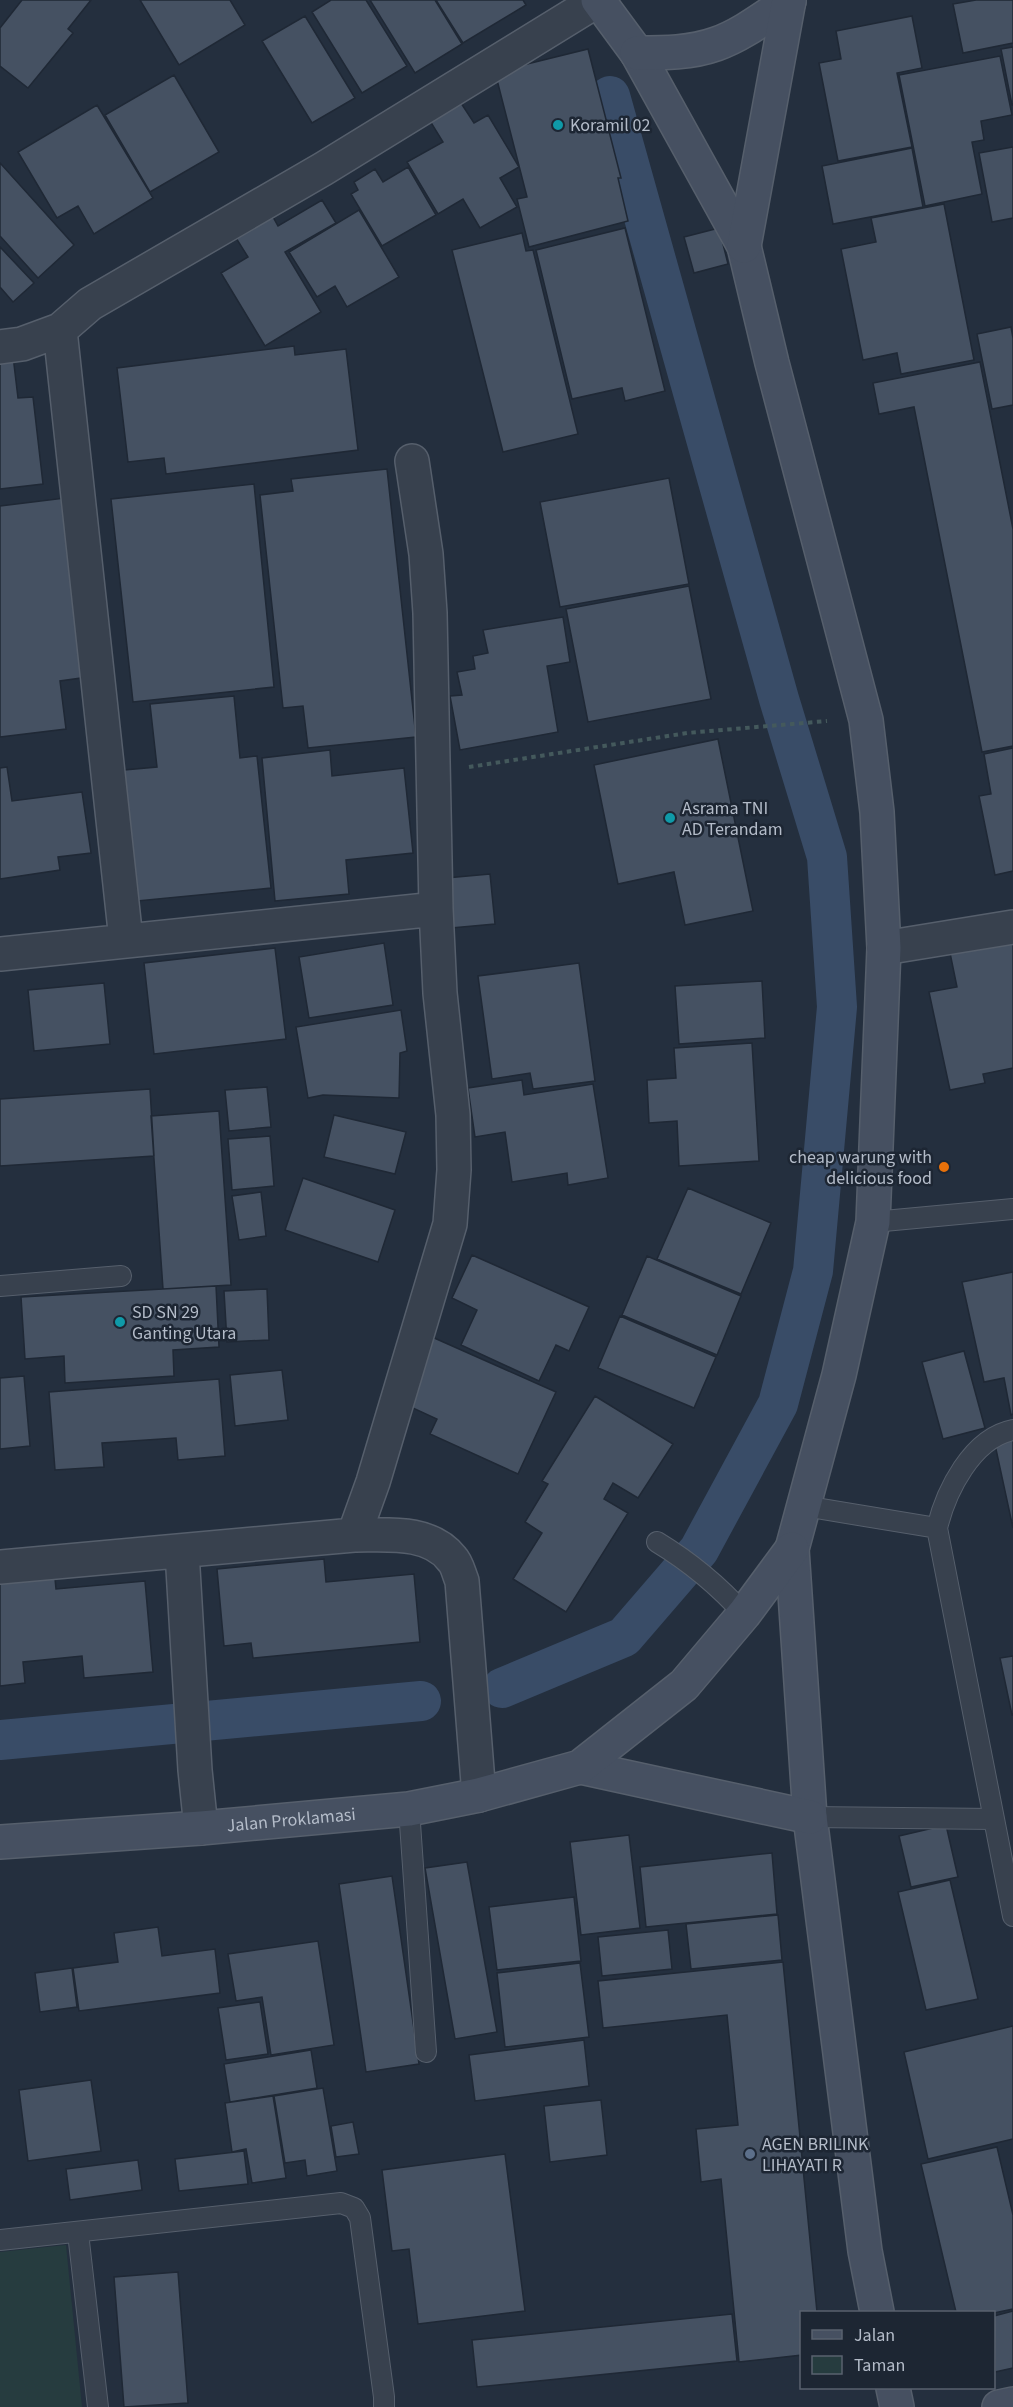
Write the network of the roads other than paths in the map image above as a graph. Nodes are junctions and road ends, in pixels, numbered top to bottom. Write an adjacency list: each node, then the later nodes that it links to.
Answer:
1 (598, 0): 3 (main road); 5 (street)
2 (789, 0): 3 (main road); 4 (main road)
3 (637, 53): 4 (main road)
4 (744, 246): 11 (main road)
5 (60, 330): 6 (street); 10 (street)
6 (0, 347)
7 (412, 461): 8 (street)
8 (436, 909): 10 (street); 20 (street)
9 (1013, 927): 11 (street)
10 (126, 940): 12 (street)
11 (884, 948): 14 (main road)
12 (0, 954)
13 (1013, 1209): 14 (lane)
14 (873, 1222): 18 (main road)
15 (121, 1276): 16 (lane)
16 (0, 1286)
17 (1013, 1430): 19 (lane)
18 (804, 1506): 19 (lane); 22 (main road)
19 (937, 1528): 30 (lane)
20 (354, 1535): 23 (street); 27 (street)
21 (657, 1542): 25 (lane)
22 (792, 1549): 25 (main road); 29 (main road)
23 (182, 1552): 24 (street); 31 (street)
24 (0, 1568)
25 (744, 1614): 26 (main road)
26 (580, 1767): 27 (main road, Jalan Proklamasi); 29 (main road)
27 (479, 1795): 28 (main road, Jalan Proklamasi)
28 (409, 1809): 31 (main road, Jalan Proklamasi); 34 (lane)
29 (810, 1817): 30 (lane); 37 (main road)
30 (994, 1819): 33 (lane)
31 (201, 1828): 32 (main road, Jalan Proklamasi)
32 (0, 1842)
33 (1013, 1916)
34 (426, 2052)
35 (78, 2233): 36 (lane); 40 (lane); 41 (lane)
36 (0, 2241)
37 (877, 2311)
38 (893, 2389): 42 (main road)
39 (1013, 2404): 43 (main road)
40 (98, 2407)
41 (384, 2407)
42 (897, 2407)
43 (999, 2407)

